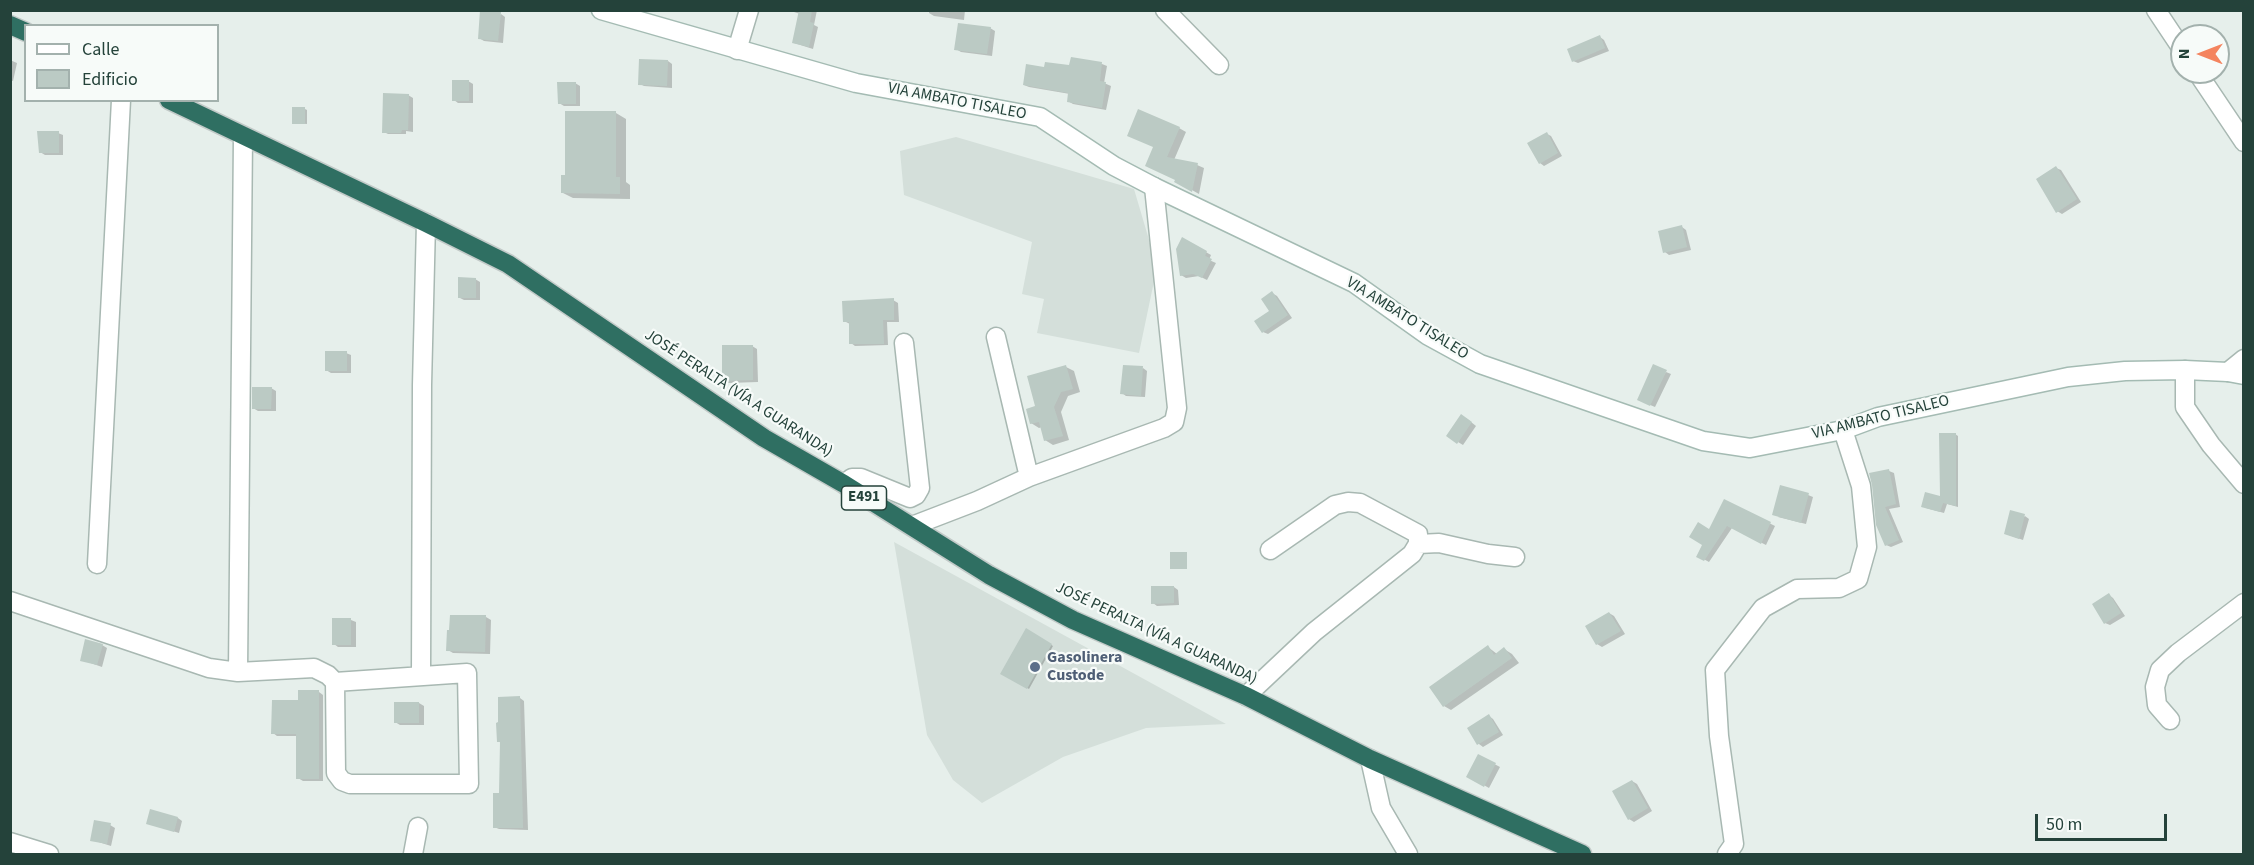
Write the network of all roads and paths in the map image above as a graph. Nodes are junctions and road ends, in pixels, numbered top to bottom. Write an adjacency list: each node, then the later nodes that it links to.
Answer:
1 (601, 10): 8 (street, VIA AMBATO TISALEO)
2 (749, 10): 8 (street)
3 (1165, 10): 9 (street)
4 (2156, 10): 7 (street)
5 (10, 25): 6 (highway)
6 (24, 31)
7 (2170, 31)
8 (737, 50): 15 (street, VIA AMBATO TISALEO)
9 (1219, 64)
10 (2205, 84): 14 (street)
11 (121, 102): 30 (street)
12 (173, 102): 13 (highway, JOSÉ PERALTA (VÍA A GUARANDA) / E491)
13 (243, 136): 16 (highway, JOSÉ PERALTA (VÍA A GUARANDA) / E491); 33 (street)
14 (2244, 142)
15 (1154, 187): 22 (street, VIA AMBATO TISALEO); 23 (street)
16 (426, 223): 24 (highway, JOSÉ PERALTA (VÍA A GUARANDA) / E491); 34 (street)
17 (996, 337): 23 (street)
18 (904, 344): 24 (street)
19 (2244, 359): 21 (street)
20 (2185, 370): 21 (street, VIA AMBATO TISALEO); 22 (street, VIA AMBATO TISALEO); 25 (street)
21 (2236, 374)
22 (1843, 430): 45 (street)
23 (1029, 477): 26 (street)
24 (844, 484): 26 (highway, JOSÉ PERALTA (VÍA A GUARANDA) / E491)
25 (2244, 484)
26 (912, 526): 36 (highway, JOSÉ PERALTA (VÍA A GUARANDA) / E491)
27 (1418, 544): 28 (street); 29 (street); 36 (street)
28 (1270, 550)
29 (1515, 557)
30 (97, 564)
31 (10, 602): 33 (street)
32 (2244, 603): 37 (street)
33 (238, 672): 35 (street)
34 (421, 675): 35 (street); 35 (street)
35 (335, 682)
36 (1246, 696): 38 (highway, JOSÉ PERALTA (VÍA A GUARANDA) / E491)
37 (2170, 720)
38 (1370, 759): 43 (street); 44 (highway, JOSÉ PERALTA (VÍA A GUARANDA) / E491)
39 (418, 827): 42 (street)
40 (10, 842): 41 (street)
41 (49, 855)
42 (413, 855)
43 (1407, 855)
44 (1582, 855)
45 (1727, 855)

